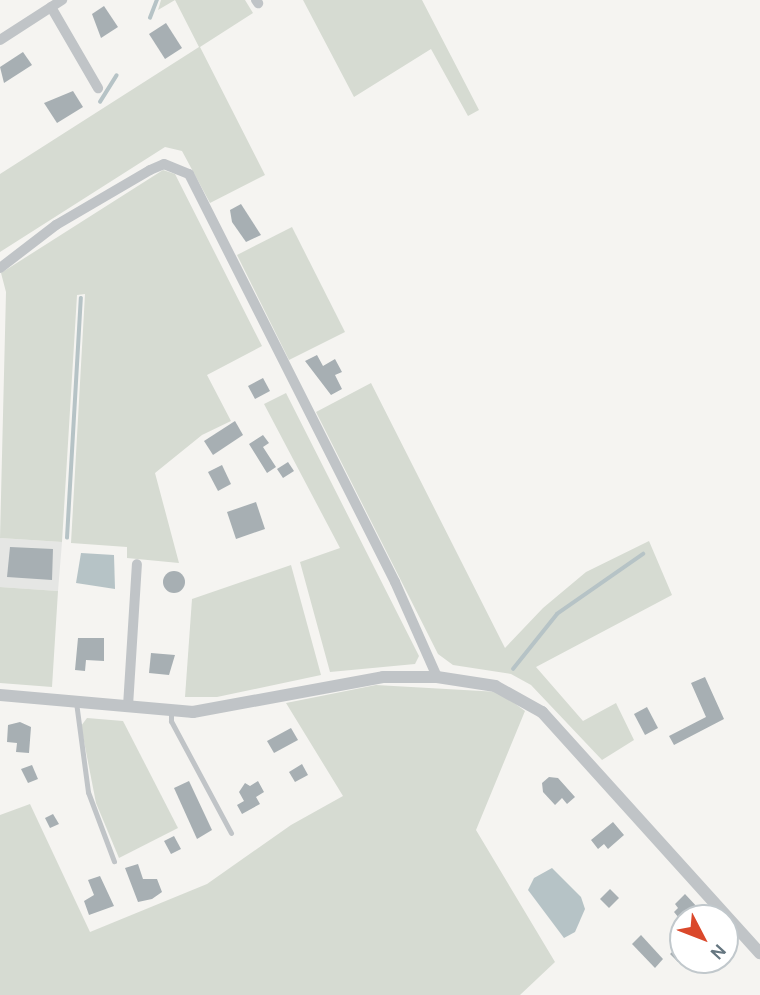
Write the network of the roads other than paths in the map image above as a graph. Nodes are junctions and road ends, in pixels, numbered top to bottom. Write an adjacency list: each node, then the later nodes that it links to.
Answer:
1 (62, 0): 2 (street)
2 (51, 7): 3 (street); 4 (street)
3 (0, 40)
4 (99, 88)
5 (0, 268): 7 (street)
6 (137, 564): 10 (street)
7 (437, 677): 11 (street); 14 (street)
8 (0, 695): 9 (street)
9 (76, 702): 10 (street); 13 (lane)
10 (128, 706): 11 (street)
11 (171, 710): 12 (lane)
12 (231, 833)
13 (114, 861)
14 (760, 953)

